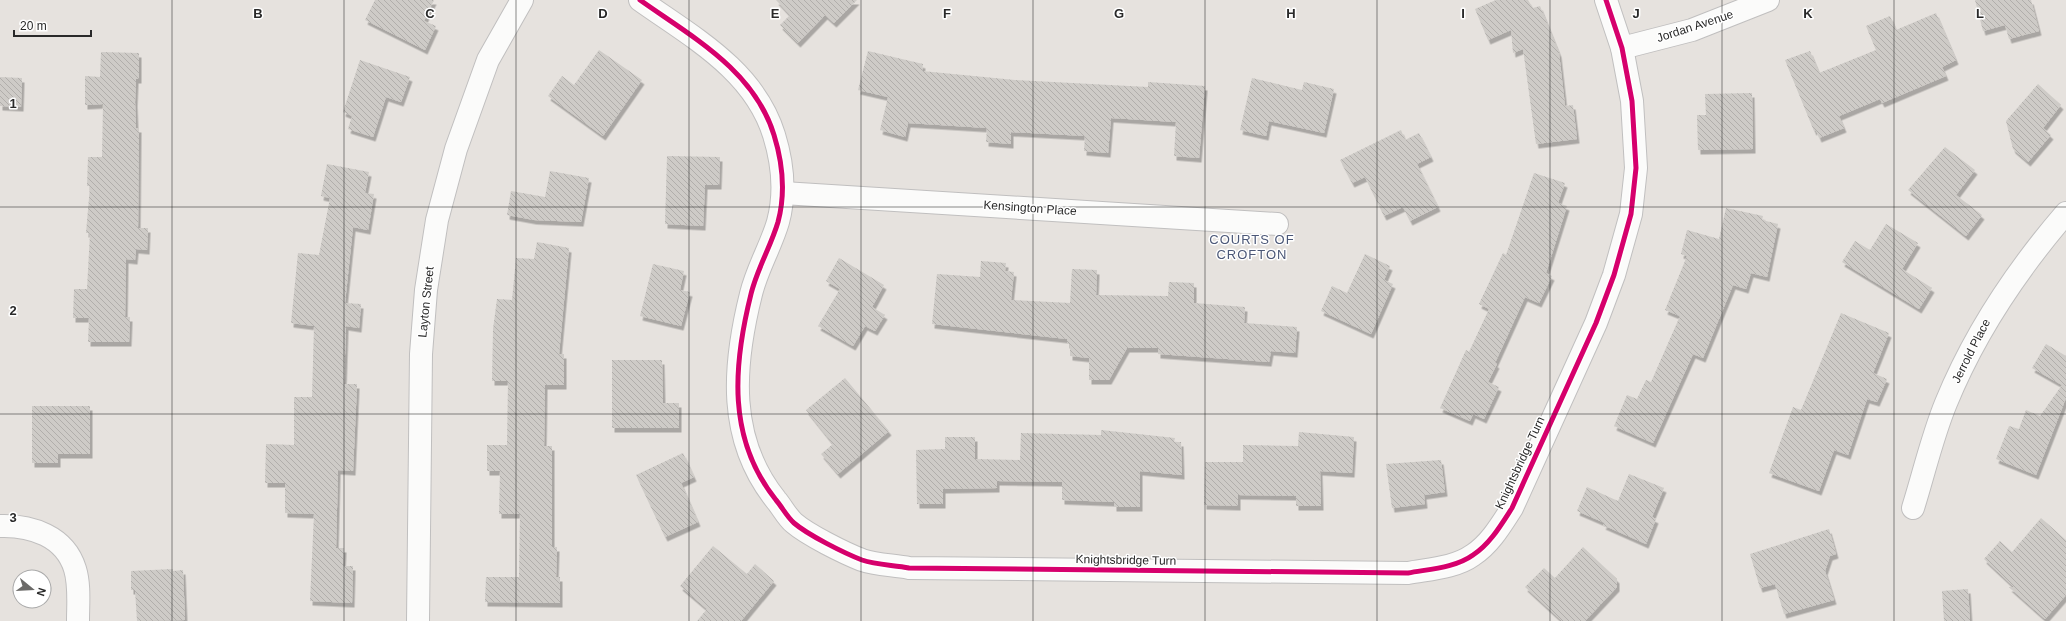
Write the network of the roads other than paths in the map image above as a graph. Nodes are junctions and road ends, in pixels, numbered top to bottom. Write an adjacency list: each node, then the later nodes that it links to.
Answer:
1 (522, 0): 12 (street, Layton Street)
2 (640, 0): 6 (street, Knightsbridge Turn)
3 (1606, 0): 5 (street, Knightsbridge Turn)
4 (1768, 0): 5 (street, Jordan Avenue)
5 (1622, 48): 6 (street, Knightsbridge Turn)
6 (783, 192): 8 (street, Kensington Place)
7 (2066, 213): 9 (street, Jerrold Place)
8 (1277, 224)
9 (1913, 508)
10 (0, 526): 11 (street)
11 (78, 621)
12 (418, 621)

